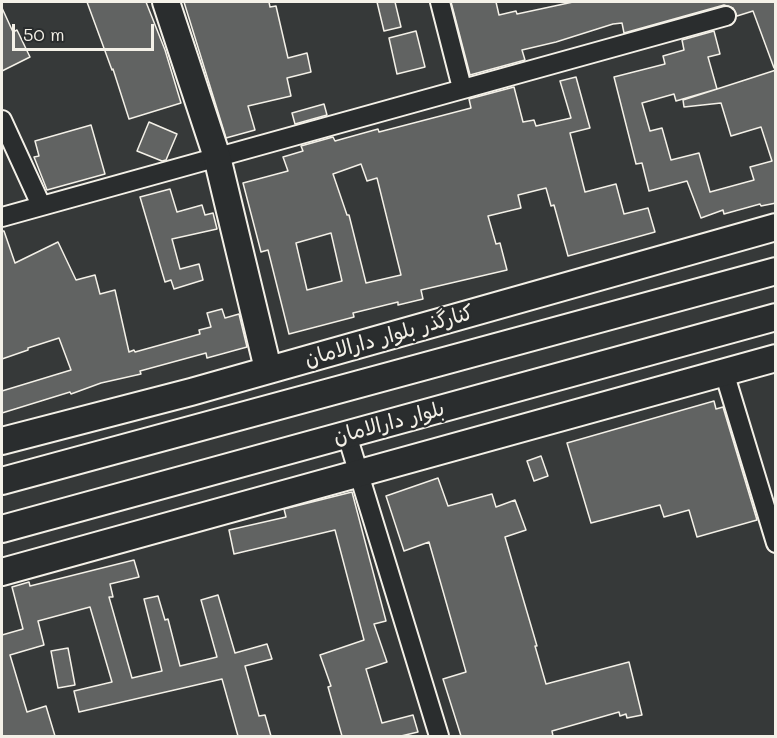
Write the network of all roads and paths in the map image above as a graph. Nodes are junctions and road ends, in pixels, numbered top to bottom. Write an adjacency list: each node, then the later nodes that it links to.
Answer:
1 (166, 2): 6 (street)
2 (440, 2): 4 (street)
3 (726, 16): 4 (street)
4 (462, 88): 6 (street)
5 (2, 120): 7 (street)
6 (217, 158): 7 (street); 13 (street)
7 (41, 205): 8 (street)
8 (2, 217)
9 (776, 227): 13 (street, کنارگذر بلوار دارالامان)
10 (776, 272): 18 (street)
11 (776, 317): 15 (street, بلوار دارالامان)
12 (776, 358): 14 (street)
13 (268, 369): 16 (street, کنارگذر بلوار دارالامان)
14 (724, 372): 17 (street); 20 (street)
15 (347, 435): 17 (street); 19 (street, بلوار دارالامان)
16 (2, 441)
17 (358, 472): 21 (street); 22 (street)
18 (2, 481)
19 (2, 529)
20 (776, 543)
21 (2, 572)
22 (439, 736)

